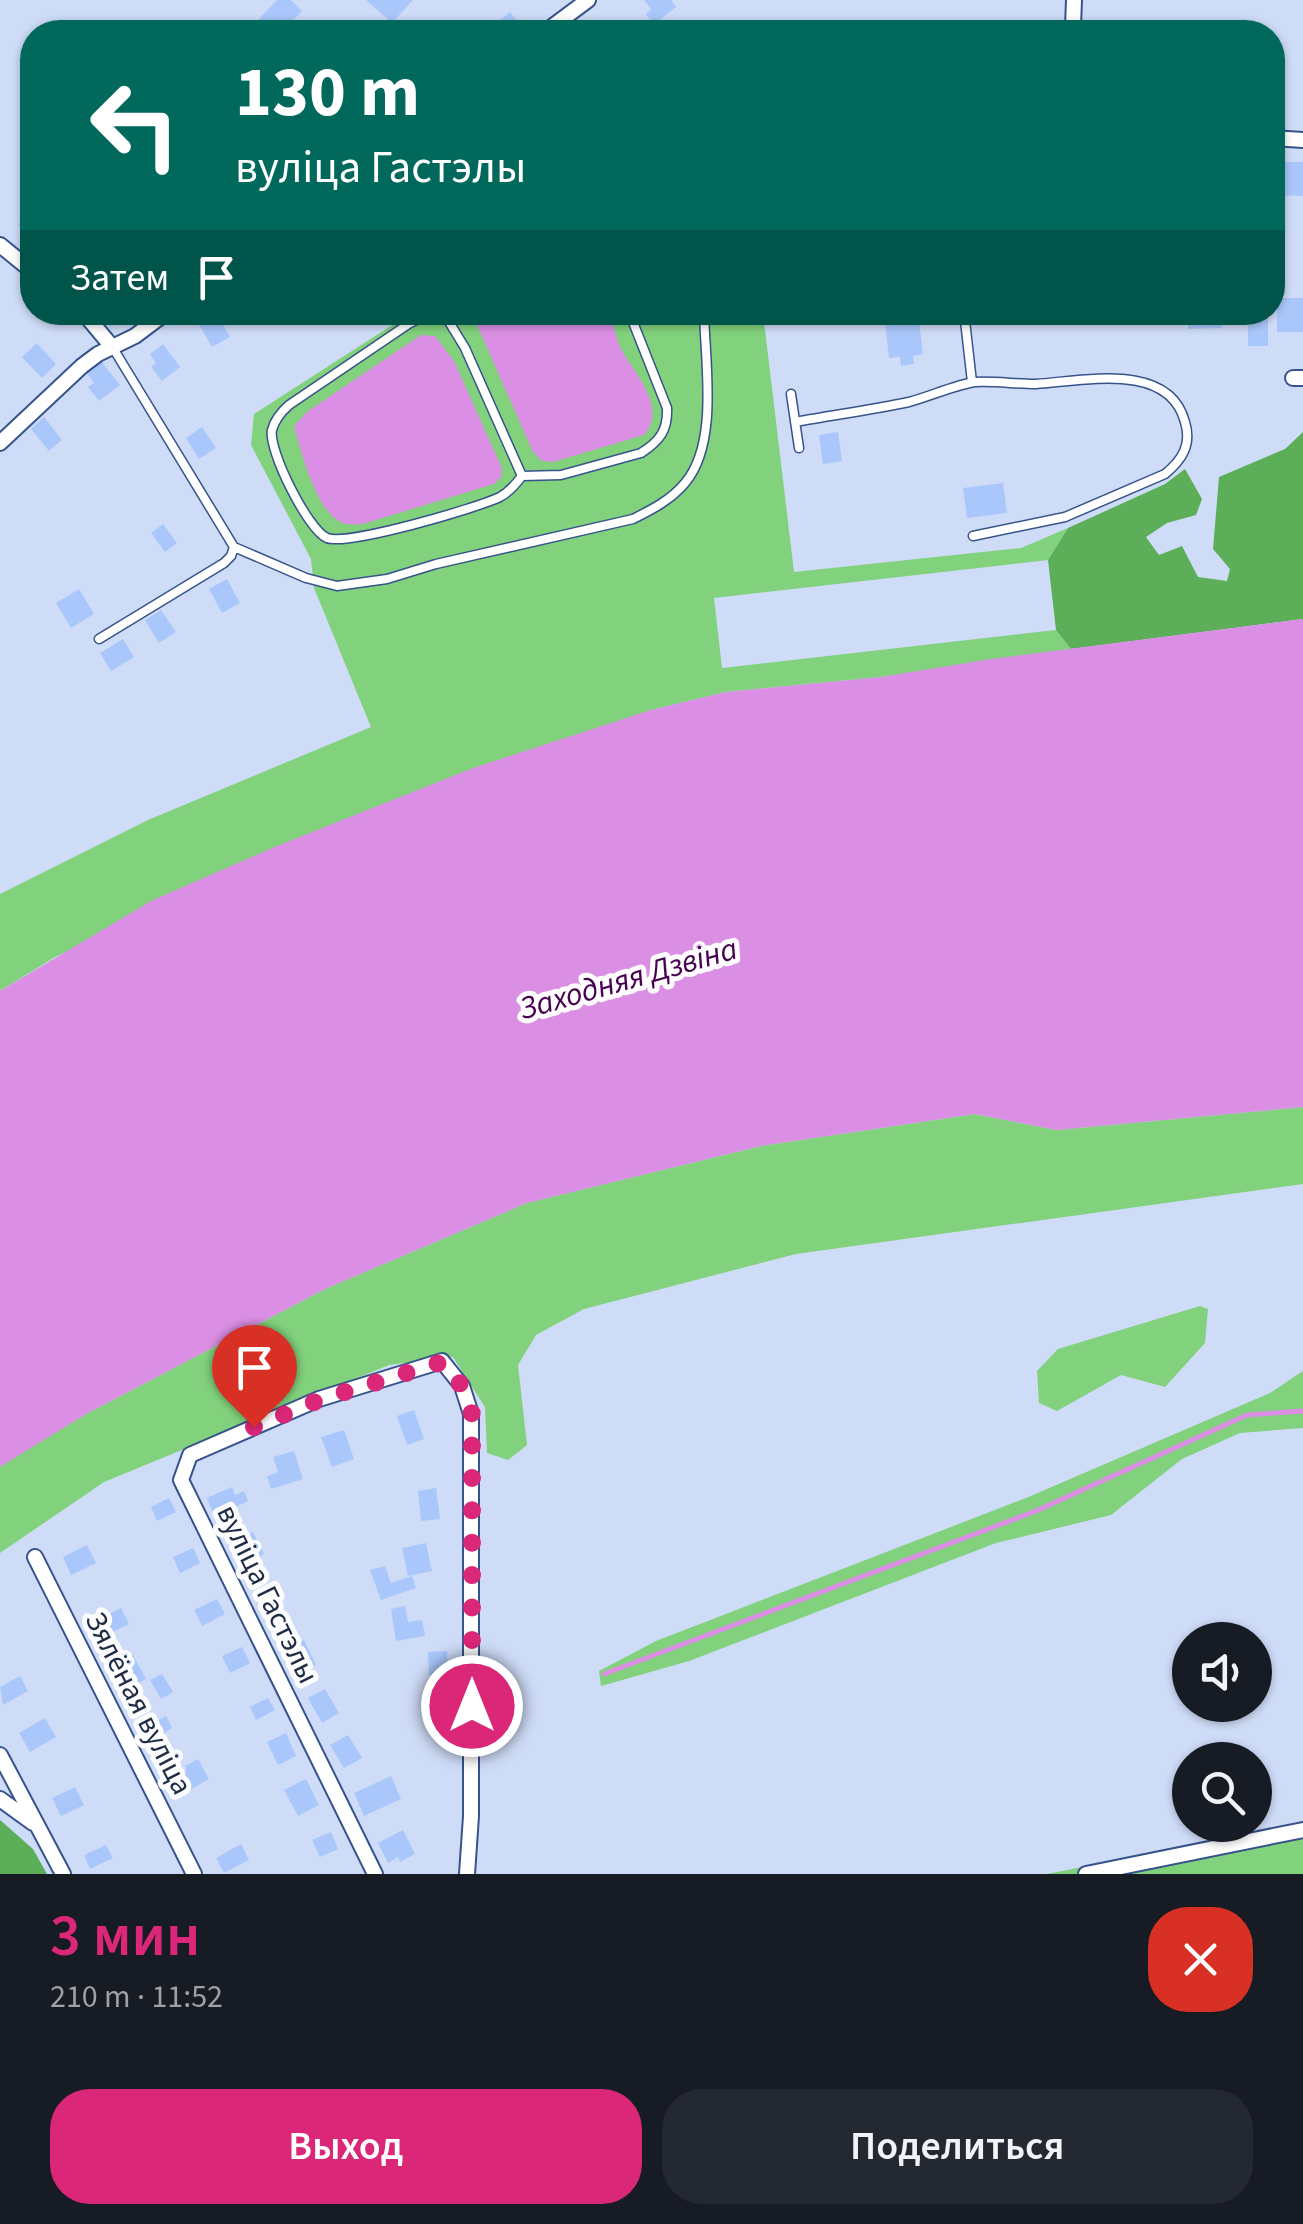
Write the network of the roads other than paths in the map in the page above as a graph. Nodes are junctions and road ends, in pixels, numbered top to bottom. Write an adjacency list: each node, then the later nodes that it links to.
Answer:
1 (588, 0): 2 (street)
2 (561, 20)
3 (0, 245): 4 (street)
4 (20, 261)
5 (95, 325): 12 (street)
6 (148, 325): 12 (street)
7 (406, 325): 18 (lane)
8 (451, 325): 18 (lane)
9 (634, 325): 18 (lane)
10 (704, 325): 20 (lane)
11 (965, 325): 13 (lane)
12 (114, 348): 16 (street); 20 (lane)
13 (972, 382): 15 (lane); 19 (lane)
14 (791, 394): 15 (lane)
15 (795, 422): 17 (lane)
16 (0, 443)
17 (799, 448)
18 (522, 476)
19 (973, 536)
20 (234, 547): 21 (lane)
21 (100, 639)
22 (34, 1557): 28 (street, Зялёная вуліца)
23 (0, 1756): 25 (street)
24 (0, 1800): 25 (street)
25 (38, 1826): 27 (street)
26 (1303, 1830): 31 (street)
27 (64, 1874)
28 (194, 1874)
29 (376, 1874): 30 (street, вуліца Гастэлы)
30 (466, 1874)
31 (1086, 1874)

